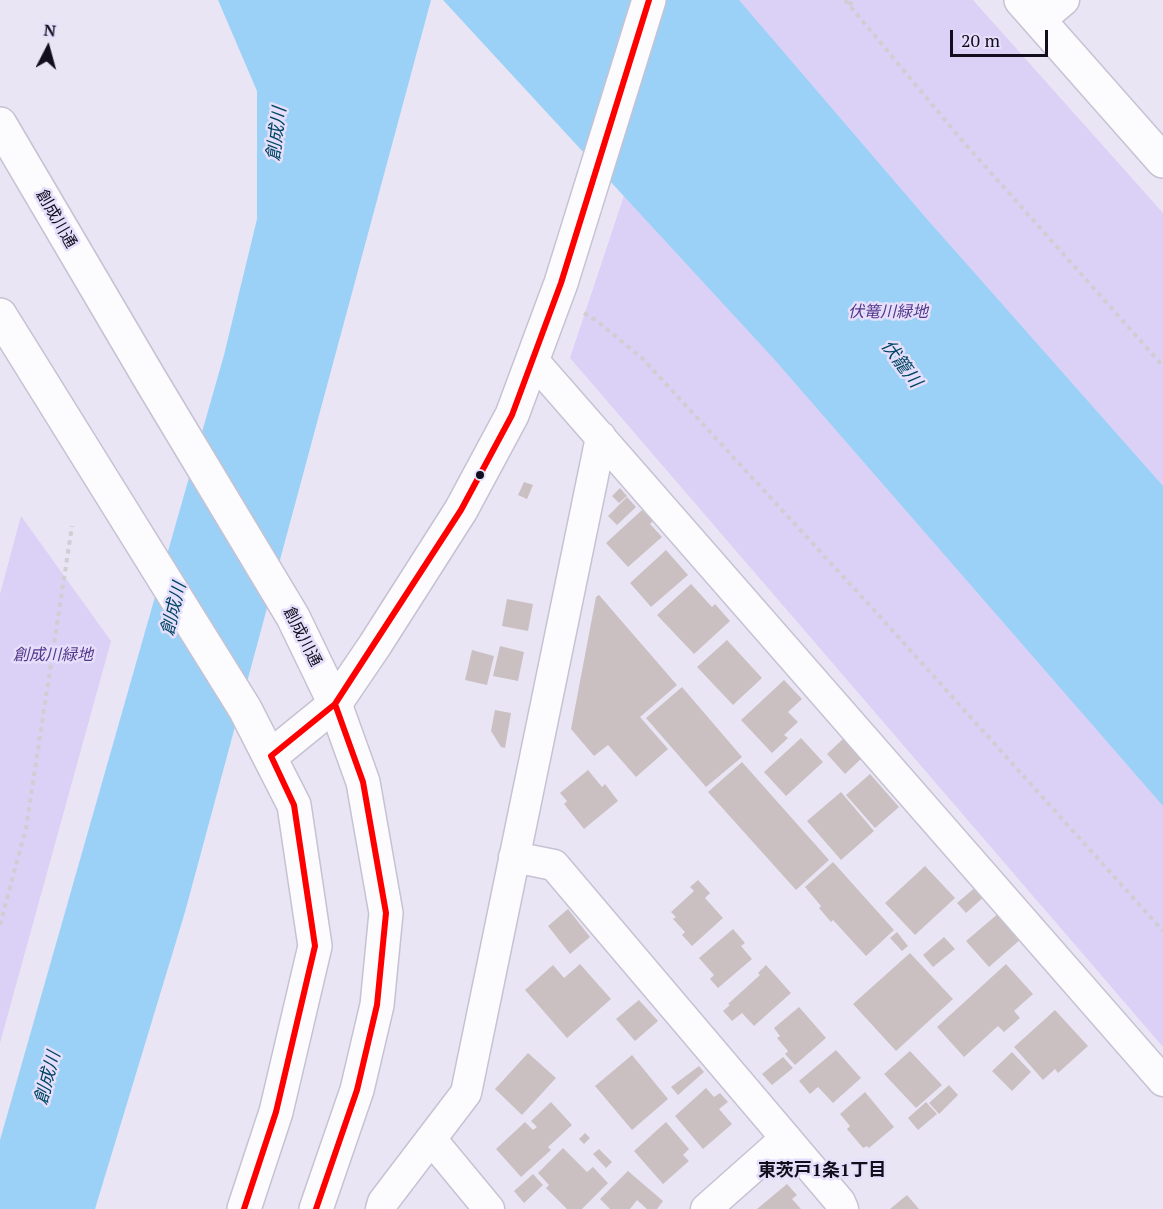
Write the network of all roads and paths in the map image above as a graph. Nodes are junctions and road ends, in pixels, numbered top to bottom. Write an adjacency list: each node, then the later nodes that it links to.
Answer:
1 (649, 0): 8 (main road)
2 (845, 0): 4 (path)
3 (854, 0): 4 (path)
4 (849, 5): 11 (path)
5 (1041, 7): 7 (main road)
6 (0, 124): 14 (main road, 創成川通)
7 (1163, 161)
8 (569, 296): 10 (main road); 18 (path)
9 (0, 315): 15 (main road)
10 (532, 359): 12 (street); 14 (main road)
11 (1163, 366)
12 (601, 437): 16 (street); 19 (street)
13 (72, 526): 17 (path)
14 (335, 704): 15 (main road); 23 (main road, 創成川通)
15 (271, 756): 22 (main road)
16 (514, 857): 20 (street); 21 (street)
17 (0, 925)
18 (1163, 931)
19 (1163, 1081)
20 (786, 1138): 26 (street); 27 (street)
21 (431, 1139): 24 (street); 25 (street)
22 (244, 1209)
23 (316, 1209)
24 (381, 1209)
25 (489, 1209)
26 (706, 1209)
27 (843, 1209)

